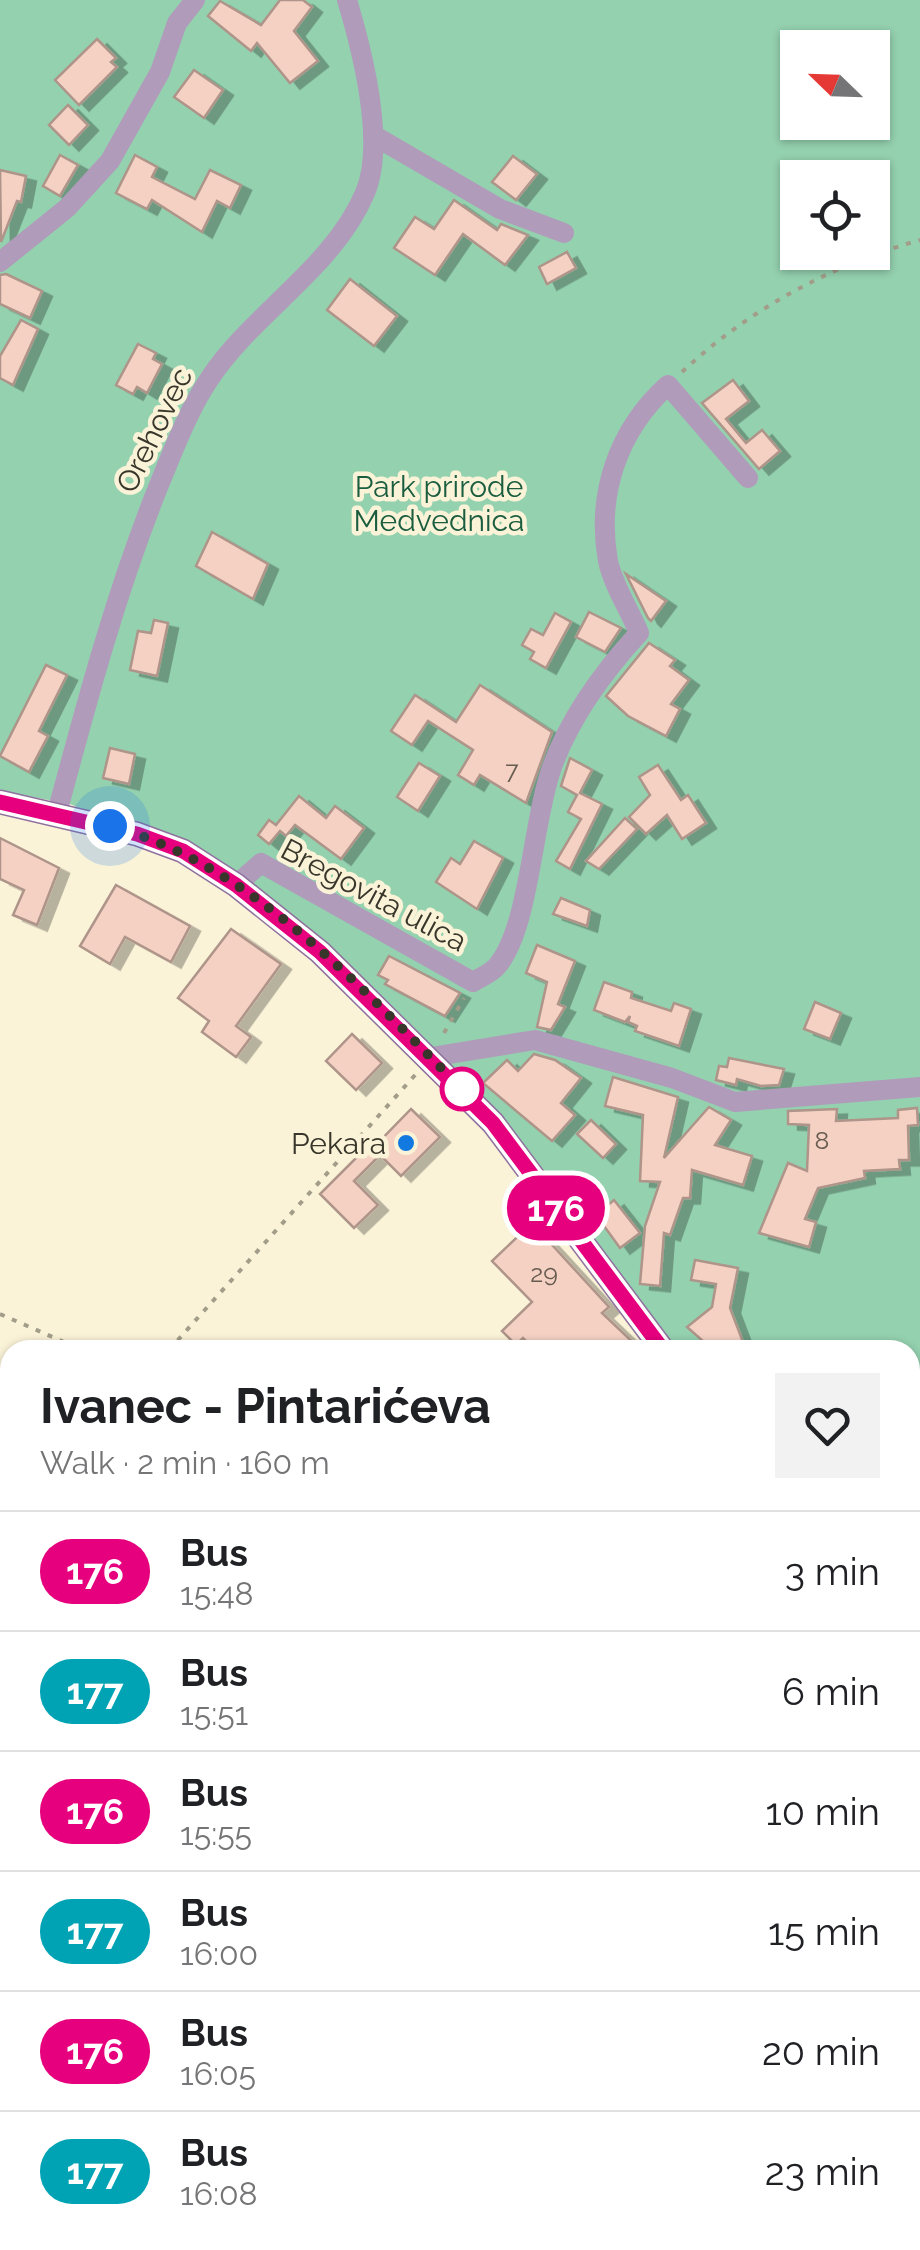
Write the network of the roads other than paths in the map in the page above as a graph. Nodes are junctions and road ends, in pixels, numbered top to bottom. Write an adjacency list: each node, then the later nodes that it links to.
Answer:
1 (196, 0): 5 (street)
2 (347, 0): 3 (street, Orehovec)
3 (373, 135): 4 (street); 8 (street, Orehovec)
4 (564, 233)
5 (0, 262)
6 (748, 478): 9 (street, Bregovita ulica)
7 (0, 802): 8 (main road)
8 (57, 813): 9 (main road)
9 (236, 885): 10 (main road)
10 (430, 1057): 11 (street); 12 (main road)
11 (920, 1087)
12 (656, 1340)
13 (240, 2250): 14 (lane)
14 (368, 2250)

